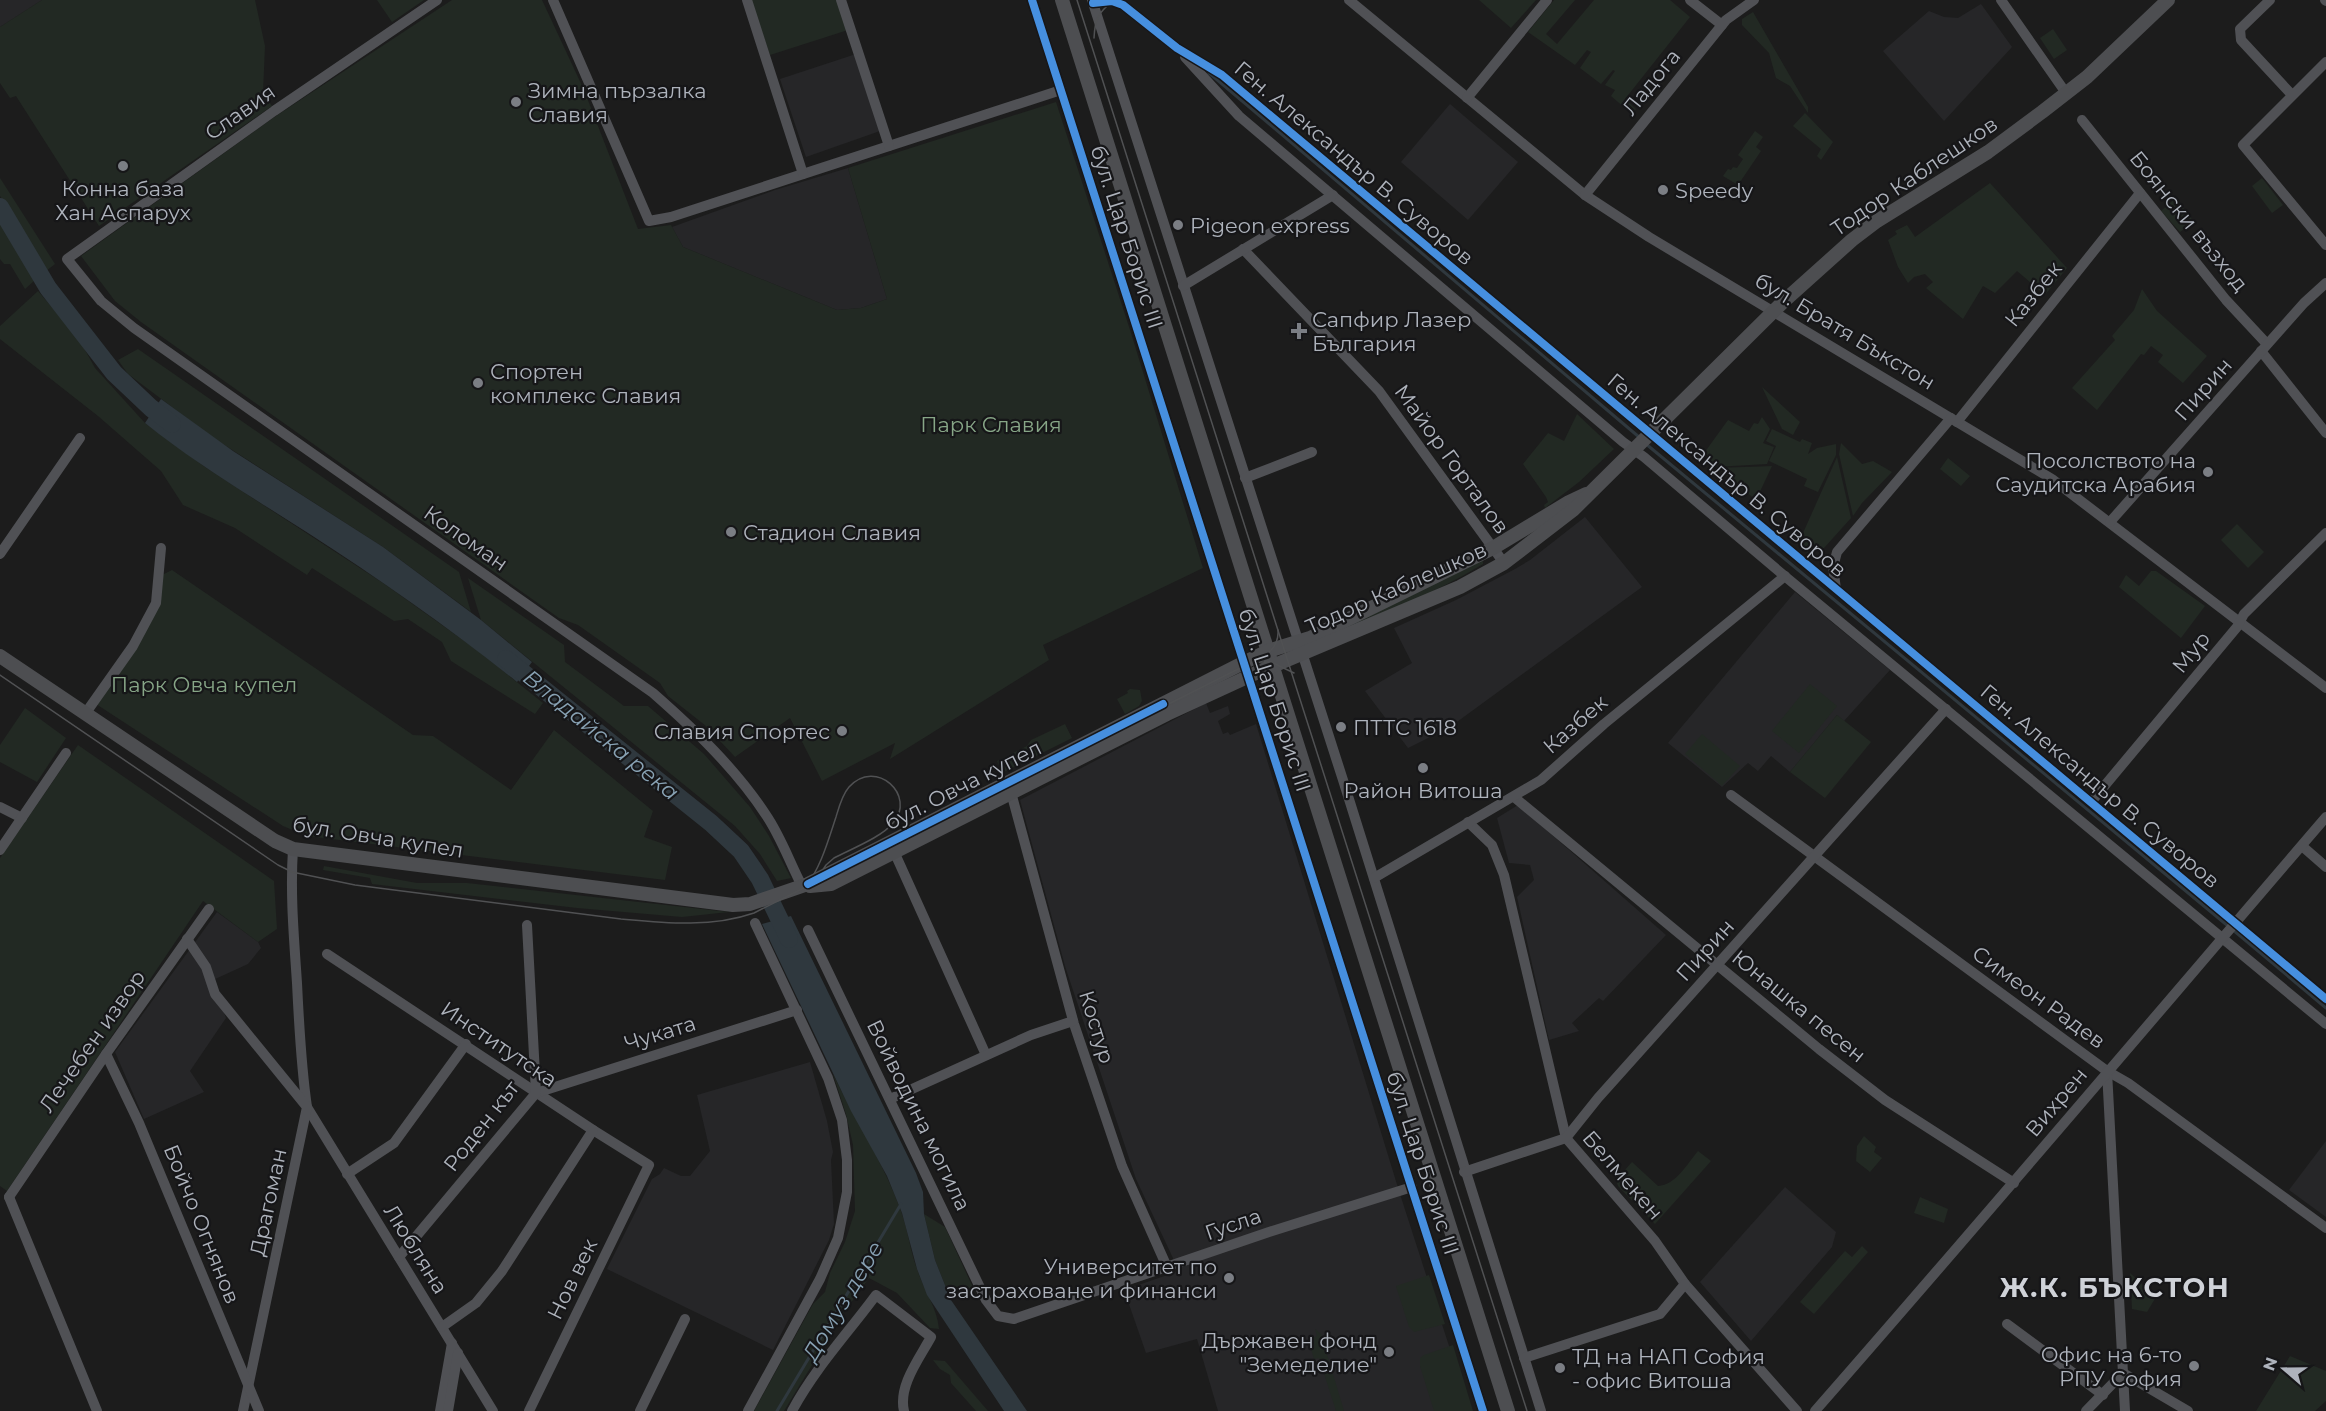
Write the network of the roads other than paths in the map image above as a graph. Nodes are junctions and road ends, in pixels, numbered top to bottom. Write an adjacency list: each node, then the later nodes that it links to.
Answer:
1 (437, 0): 30 (street, Славия)
2 (553, 0): 24 (street)
3 (747, 0): 24 (street)
4 (841, 0): 23 (street)
5 (1032, 0): 18 (street, бул. Цар Борис III)
6 (1062, 0): 52 (main road, бул. Цар Борис III)
7 (1349, 0): 21 (street, бул. Братя Бъкстон)
8 (1547, 0): 21 (street)
9 (1690, 0): 15 (street)
10 (1754, 0): 15 (street, Ладога)
11 (2001, 0): 19 (street)
12 (2168, 0): 19 (main road, Тодор Каблешков)
13 (2270, 0): 20 (street)
14 (1092, 1): 16 (street, Ген. Александър В. Суворов); 32 (street, бул. Цар Борис III)
15 (1722, 26): 27 (street, Ладога)
16 (1177, 48): 26 (street, Ген. Александър В. Суворов); 38 (street, Ген. Александър В. Суворов)
17 (2326, 62): 20 (street)
18 (1061, 90): 23 (street); 54 (street, бул. Цар Борис III)
19 (2066, 93): 33 (main road, Тодор Каблешков)
20 (2292, 95): 28 (street)
21 (1467, 98): 27 (street, бул. Братя Бъкстон)
22 (2082, 120): 25 (street, Боянски възход)
23 (889, 146): 24 (street)
24 (803, 174)
25 (2140, 193): 34 (street, Боянски възход); 35 (street, Казбек)
26 (1333, 195): 29 (street); 38 (street, Ген. Александър В. Суворов)
27 (1585, 195): 33 (street, бул. Братя Бъкстон)
28 (2326, 245)
29 (1243, 249): 32 (street); 45 (street, Майор Горталов)
30 (67, 259): 76 (street, Коломан)
31 (2326, 283): 34 (street, Пирин)
32 (1183, 286): 40 (street, бул. Цар Борис III)
33 (1774, 311): 35 (street, бул. Братя Бъкстон); 38 (main road, Тодор Каблешков)
34 (2264, 348): 36 (street, Боянски възход); 42 (street, Пирин)
35 (1954, 420): 42 (street, бул. Братя Бъкстон); 49 (street, Казбек)
36 (2326, 433)
37 (80, 438): 46 (street)
38 (1643, 441): 41 (main road, Тодор Каблешков); 48 (street, Ген. Александър В. Суворов); 49 (street, Ген. Александър В. Суворов)
39 (1312, 452): 40 (street)
40 (1245, 478): 51 (street, бул. Цар Борис III)
41 (1586, 494): 45 (main road, Тодор Каблешков); 47 (main road, Тодор Каблешков)
42 (2110, 522): 50 (street, бул. Братя Бъкстон)
43 (2326, 533): 50 (street, Мур)
44 (161, 548): 59 (street)
45 (1493, 548): 47 (street, Майор Горталов); 51 (main road, Тодор Каблешков)
46 (0, 554)
47 (1504, 562): 51 (main road, Тодор Каблешков)
48 (1785, 576): 58 (street, Ген. Александър В. Суворов); 63 (street, Казбек)
49 (1836, 589): 64 (street, Ген. Александър В. Суворов)
50 (2240, 621): 57 (street, бул. Братя Бъкстон); 64 (street, Мур)
51 (1300, 648): 52 (main road, Тодор Каблешков); 55 (main road, Тодор Каблешков); 75 (street, бул. Цар Борис III)
52 (1268, 651): 54 (main road, бул. Овча купел); 55 (main road, бул. Цар Борис III)
53 (0, 656): 59 (main road, бул. Овча купел)
54 (1245, 662): 56 (street, бул. Цар Борис III); 61 (main road, бул. Овча купел)
55 (1273, 666): 56 (main road, бул. Овча купел); 131 (main road, бул. Цар Борис III)
56 (1249, 676): 61 (main road, бул. Овча купел); 103 (street, бул. Цар Борис III)
57 (2326, 688)
58 (1946, 709): 73 (street, Пирин); 83 (street, Ген. Александър В. Суворов)
59 (85, 714): 71 (main road, бул. Овча купел)
60 (66, 753): 67 (street)
61 (1010, 787): 70 (main road, бул. Овча купел); 88 (street, Костур)
62 (1731, 795): 73 (street, Симеон Радев)
63 (1514, 797): 68 (street, Казбек); 85 (street, Юнашка песен)
64 (2091, 802): 79 (street, Ген. Александър В. Суворов)
65 (0, 807): 67 (street)
66 (2326, 817): 69 (street, Вихрен)
67 (22, 818): 72 (street)
68 (1468, 822): 75 (street, Казбек); 98 (street, Белмекен)
69 (2302, 846): 74 (street); 79 (street, Вихрен)
70 (892, 847): 76 (main road, бул. Овча купел); 92 (street)
71 (293, 849): 76 (main road, бул. Овча купел); 96 (street, Любляна)
72 (0, 850)
73 (1815, 857): 85 (street, Пирин); 93 (street, Симеон Радев)
74 (2326, 867)
75 (1374, 878): 100 (street, бул. Цар Борис III)
76 (802, 886)
77 (209, 909): 82 (street, Лечебен извор)
78 (755, 923): 87 (street)
79 (2235, 923): 83 (street, Вихрен); 86 (street, Ген. Александър В. Суворов)
80 (527, 925): 94 (street, Роден кът)
81 (808, 930): 95 (street, Войводина могила)
82 (187, 939): 91 (street, Лечебен извор); 96 (street, Любляна)
83 (2222, 939): 89 (street, Ген. Александър В. Суворов); 93 (street, Вихрен)
84 (327, 954): 90 (street, Институтска)
85 (1717, 965): 98 (street, Пирин); 102 (street, Юнашка песен)
86 (2326, 999)
87 (797, 1010): 94 (street, Чуката); 128 (street)
88 (1073, 1021): 92 (street); 107 (street, Костур)
89 (2326, 1024)
90 (466, 1044): 94 (street, Институтска); 101 (street)
91 (106, 1054): 104 (street, Лечебен извор); 117 (street, Бойчо Огнянов)
92 (986, 1054): 95 (street)
93 (2107, 1071): 102 (street, Вихрен); 105 (street, Симеон Радев); 116 (street)
94 (536, 1092): 97 (street, Институтска); 106 (street, Роден кът)
95 (890, 1099): 109 (street, Войводина могила)
96 (308, 1107): 101 (street, Любляна); 117 (street, Драгоман)
97 (593, 1130): 99 (street, Институтска); 112 (street)
98 (1566, 1138): 100 (street); 108 (street, Белмекен)
99 (649, 1165): 126 (street, Нов век)
100 (1464, 1172): 115 (street, бул. Цар Борис III)
101 (347, 1174): 106 (street, Любляна)
102 (2014, 1183): 134 (street, Вихрен)
103 (1412, 1187): 107 (street, Гусла); 130 (street, бул. Цар Борис III)
104 (5, 1194): 120 (street)
105 (2326, 1228)
106 (399, 1257): 112 (street, Любляна)
107 (1167, 1267): 109 (street, Гусла)
108 (1685, 1284): 115 (street); 133 (street, Белмекен)
109 (998, 1316)
110 (685, 1319): 127 (street)
111 (2007, 1324): 118 (street)
112 (442, 1327): 113 (street, Любляна)
113 (452, 1343): 114 (street, Любляна); 123 (street)
114 (458, 1353): 124 (street); 125 (street, Любляна)
115 (1524, 1358): 132 (street, бул. Цар Борис III)
116 (2123, 1373): 118 (street); 136 (street); 137 (street)
117 (248, 1384): 121 (street, Драгоман); 122 (street, Бойчо Огнянов)
118 (2103, 1395): 135 (street)
119 (795, 1406): 129 (street)
120 (97, 1411)
121 (243, 1411)
122 (259, 1411)
123 (440, 1411)
124 (448, 1411)
125 (493, 1411)
126 (529, 1411)
127 (640, 1411)
128 (748, 1411)
129 (904, 1411)
130 (1483, 1411)
131 (1508, 1411)
132 (1541, 1411)
133 (1797, 1411)
134 (1815, 1411)
135 (2086, 1411)
136 (2125, 1411)
137 (2188, 1411)

